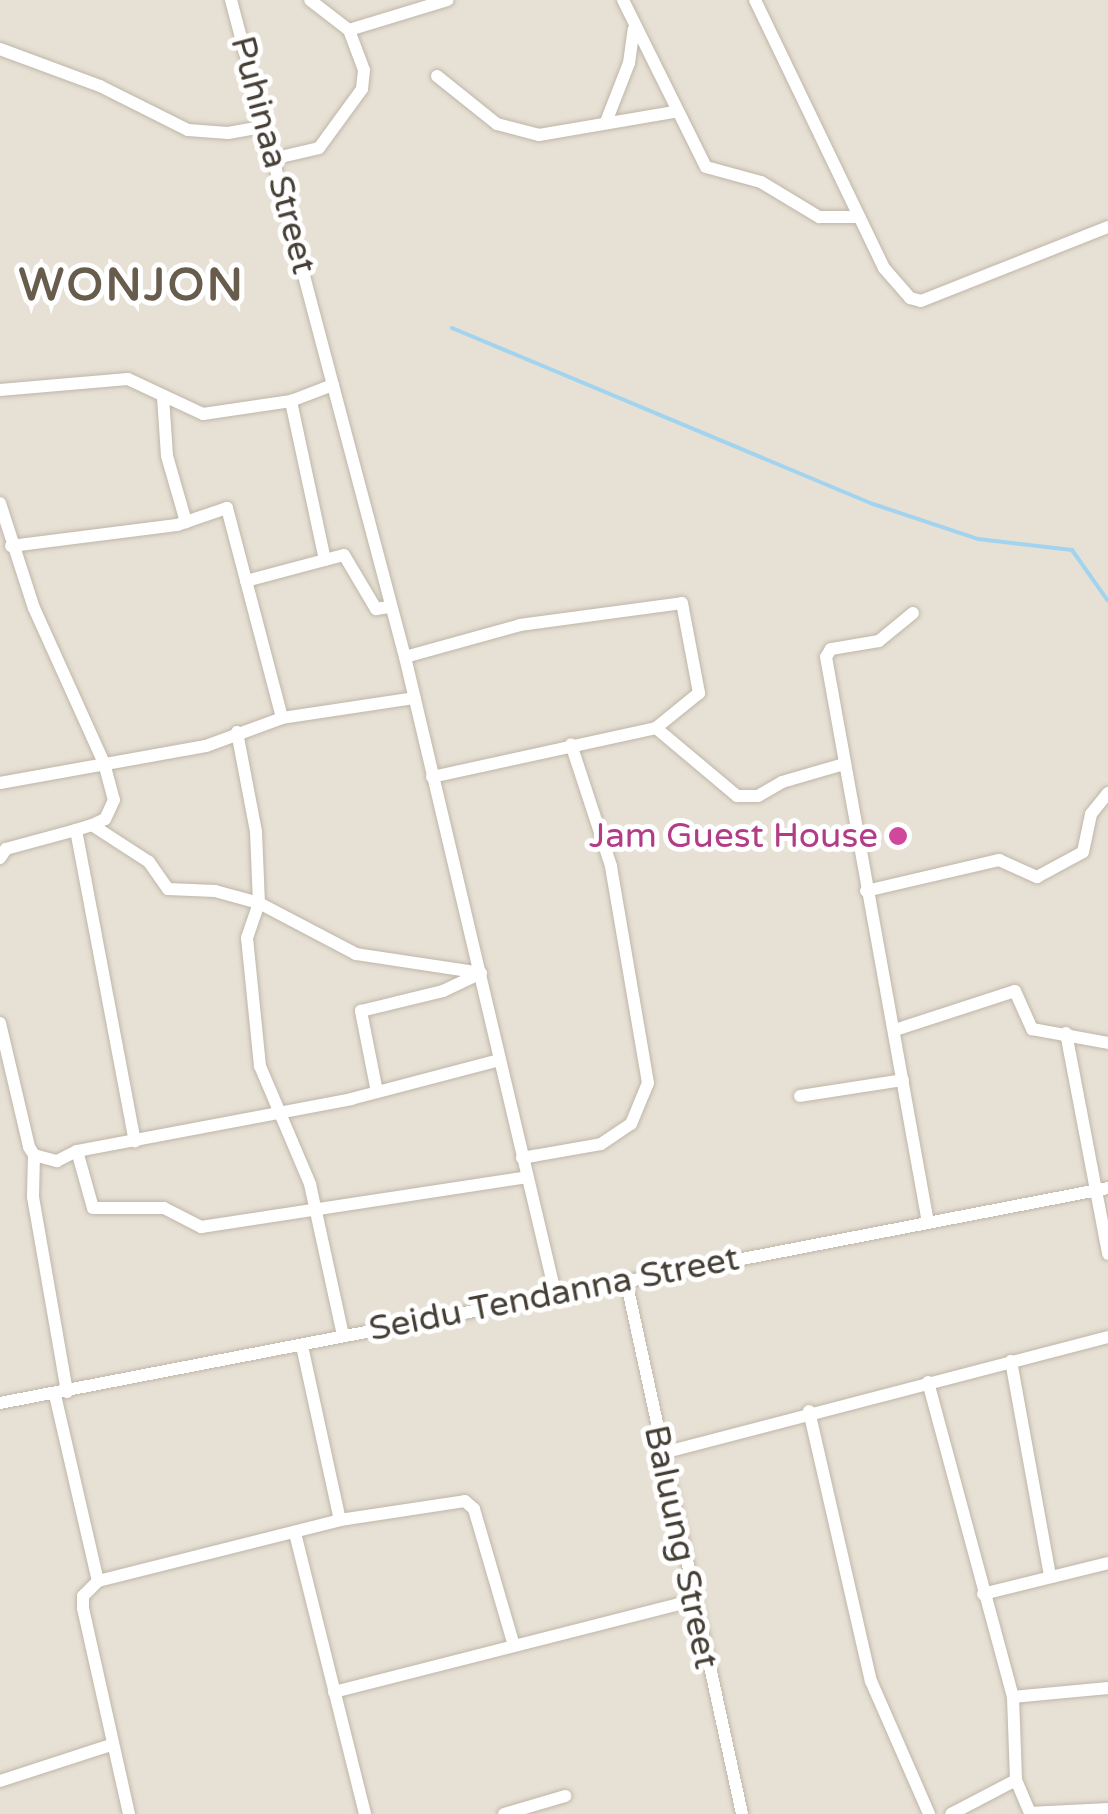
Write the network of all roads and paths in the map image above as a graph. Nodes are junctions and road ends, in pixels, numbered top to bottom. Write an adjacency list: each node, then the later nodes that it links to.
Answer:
1 (232, 0): 12 (street, Puhinaa Street)
2 (310, 0): 7 (street)
3 (448, 0): 7 (street)
4 (623, 0): 6 (street)
5 (755, 0): 14 (street)
6 (634, 27): 10 (street); 11 (street)
7 (350, 30): 13 (street)
8 (0, 49): 12 (street)
9 (438, 76): 11 (street)
10 (674, 112): 11 (street); 14 (street)
11 (606, 122)
12 (263, 127): 13 (street, Puhinaa Street)
13 (272, 159): 16 (street, Puhinaa Street)
14 (859, 217): 15 (street)
15 (1108, 227)
16 (333, 385): 19 (street); 25 (street, Puhinaa Street)
17 (0, 390): 18 (street)
18 (163, 397): 19 (street); 21 (street)
19 (291, 400): 23 (street)
20 (0, 503): 22 (street)
21 (186, 522): 22 (street); 24 (street)
22 (11, 546): 33 (street)
23 (324, 560): 24 (street); 25 (street)
24 (246, 581): 29 (street)
25 (389, 607): 27 (street, Puhinaa Street)
26 (913, 613): 34 (street)
27 (405, 657): 28 (street, Puhinaa Street); 30 (street)
28 (414, 698): 29 (street); 35 (street, Puhinaa Street)
29 (282, 718): 31 (street)
30 (656, 728): 32 (street); 34 (street)
31 (236, 732): 33 (street); 42 (street)
32 (571, 744): 35 (street); 56 (street)
33 (104, 764): 36 (street); 38 (street)
34 (840, 765): 41 (street)
35 (432, 777): 43 (street, Puhinaa Street)
36 (0, 783)
37 (1108, 793): 41 (street)
38 (92, 825): 39 (street); 42 (street)
39 (76, 830): 40 (street); 53 (street)
40 (0, 858)
41 (866, 891): 45 (street)
42 (259, 904): 43 (street); 52 (street)
43 (481, 973): 48 (street, Puhinaa Street); 50 (street)
44 (0, 1023): 55 (street)
45 (895, 1030): 46 (street); 49 (street)
46 (1066, 1033): 47 (street); 58 (street)
47 (1108, 1043)
48 (500, 1060): 50 (street); 56 (street, Puhinaa Street)
49 (903, 1080): 51 (street); 60 (street)
50 (378, 1092): 52 (street)
51 (800, 1096)
52 (282, 1111): 53 (street); 59 (street)
53 (135, 1141): 54 (street)
54 (77, 1151): 55 (street); 59 (street)
55 (34, 1156): 69 (street)
56 (522, 1158): 57 (street, Puhinaa Street)
57 (527, 1176): 59 (street); 63 (street, Puhinaa Street)
58 (1101, 1189): 60 (street, Seidu Tendanna Street); 61 (street)
59 (316, 1206): 64 (street)
60 (928, 1222): 62 (street, Seidu Tendanna Street)
61 (1108, 1254)
62 (626, 1280): 63 (street, Seidu Tendanna Street); 72 (street, Baluung Street)
63 (555, 1292): 64 (street, Seidu Tendanna Street)
64 (343, 1335): 66 (street, Seidu Tendanna Street)
65 (1108, 1338): 67 (street)
66 (302, 1346): 69 (street, Seidu Tendanna Street); 73 (street)
67 (1011, 1361): 68 (street); 76 (street)
68 (928, 1382): 71 (street); 78 (street)
69 (61, 1393): 70 (street, Seidu Tendanna Street); 77 (street)
70 (0, 1403)
71 (810, 1411): 72 (street); 93 (street)
72 (660, 1454): 79 (street, Baluung Street)
73 (340, 1520): 74 (street); 80 (street)
74 (295, 1533): 77 (street); 82 (street)
75 (1108, 1563): 76 (street)
76 (1050, 1576): 78 (street)
77 (98, 1581): 84 (street)
78 (982, 1594): 83 (street)
79 (691, 1601): 80 (street); 92 (street, Baluung Street)
80 (513, 1642): 82 (street)
81 (1108, 1688): 83 (street)
82 (334, 1692): 90 (street)
83 (1013, 1696): 85 (street)
84 (111, 1746): 86 (street); 89 (street)
85 (1016, 1780): 88 (street); 94 (street)
86 (0, 1781)
87 (565, 1796): 91 (street)
88 (1108, 1809)
89 (129, 1814)
90 (364, 1814)
91 (504, 1814)
92 (742, 1814)
93 (928, 1814)
94 (950, 1814)

